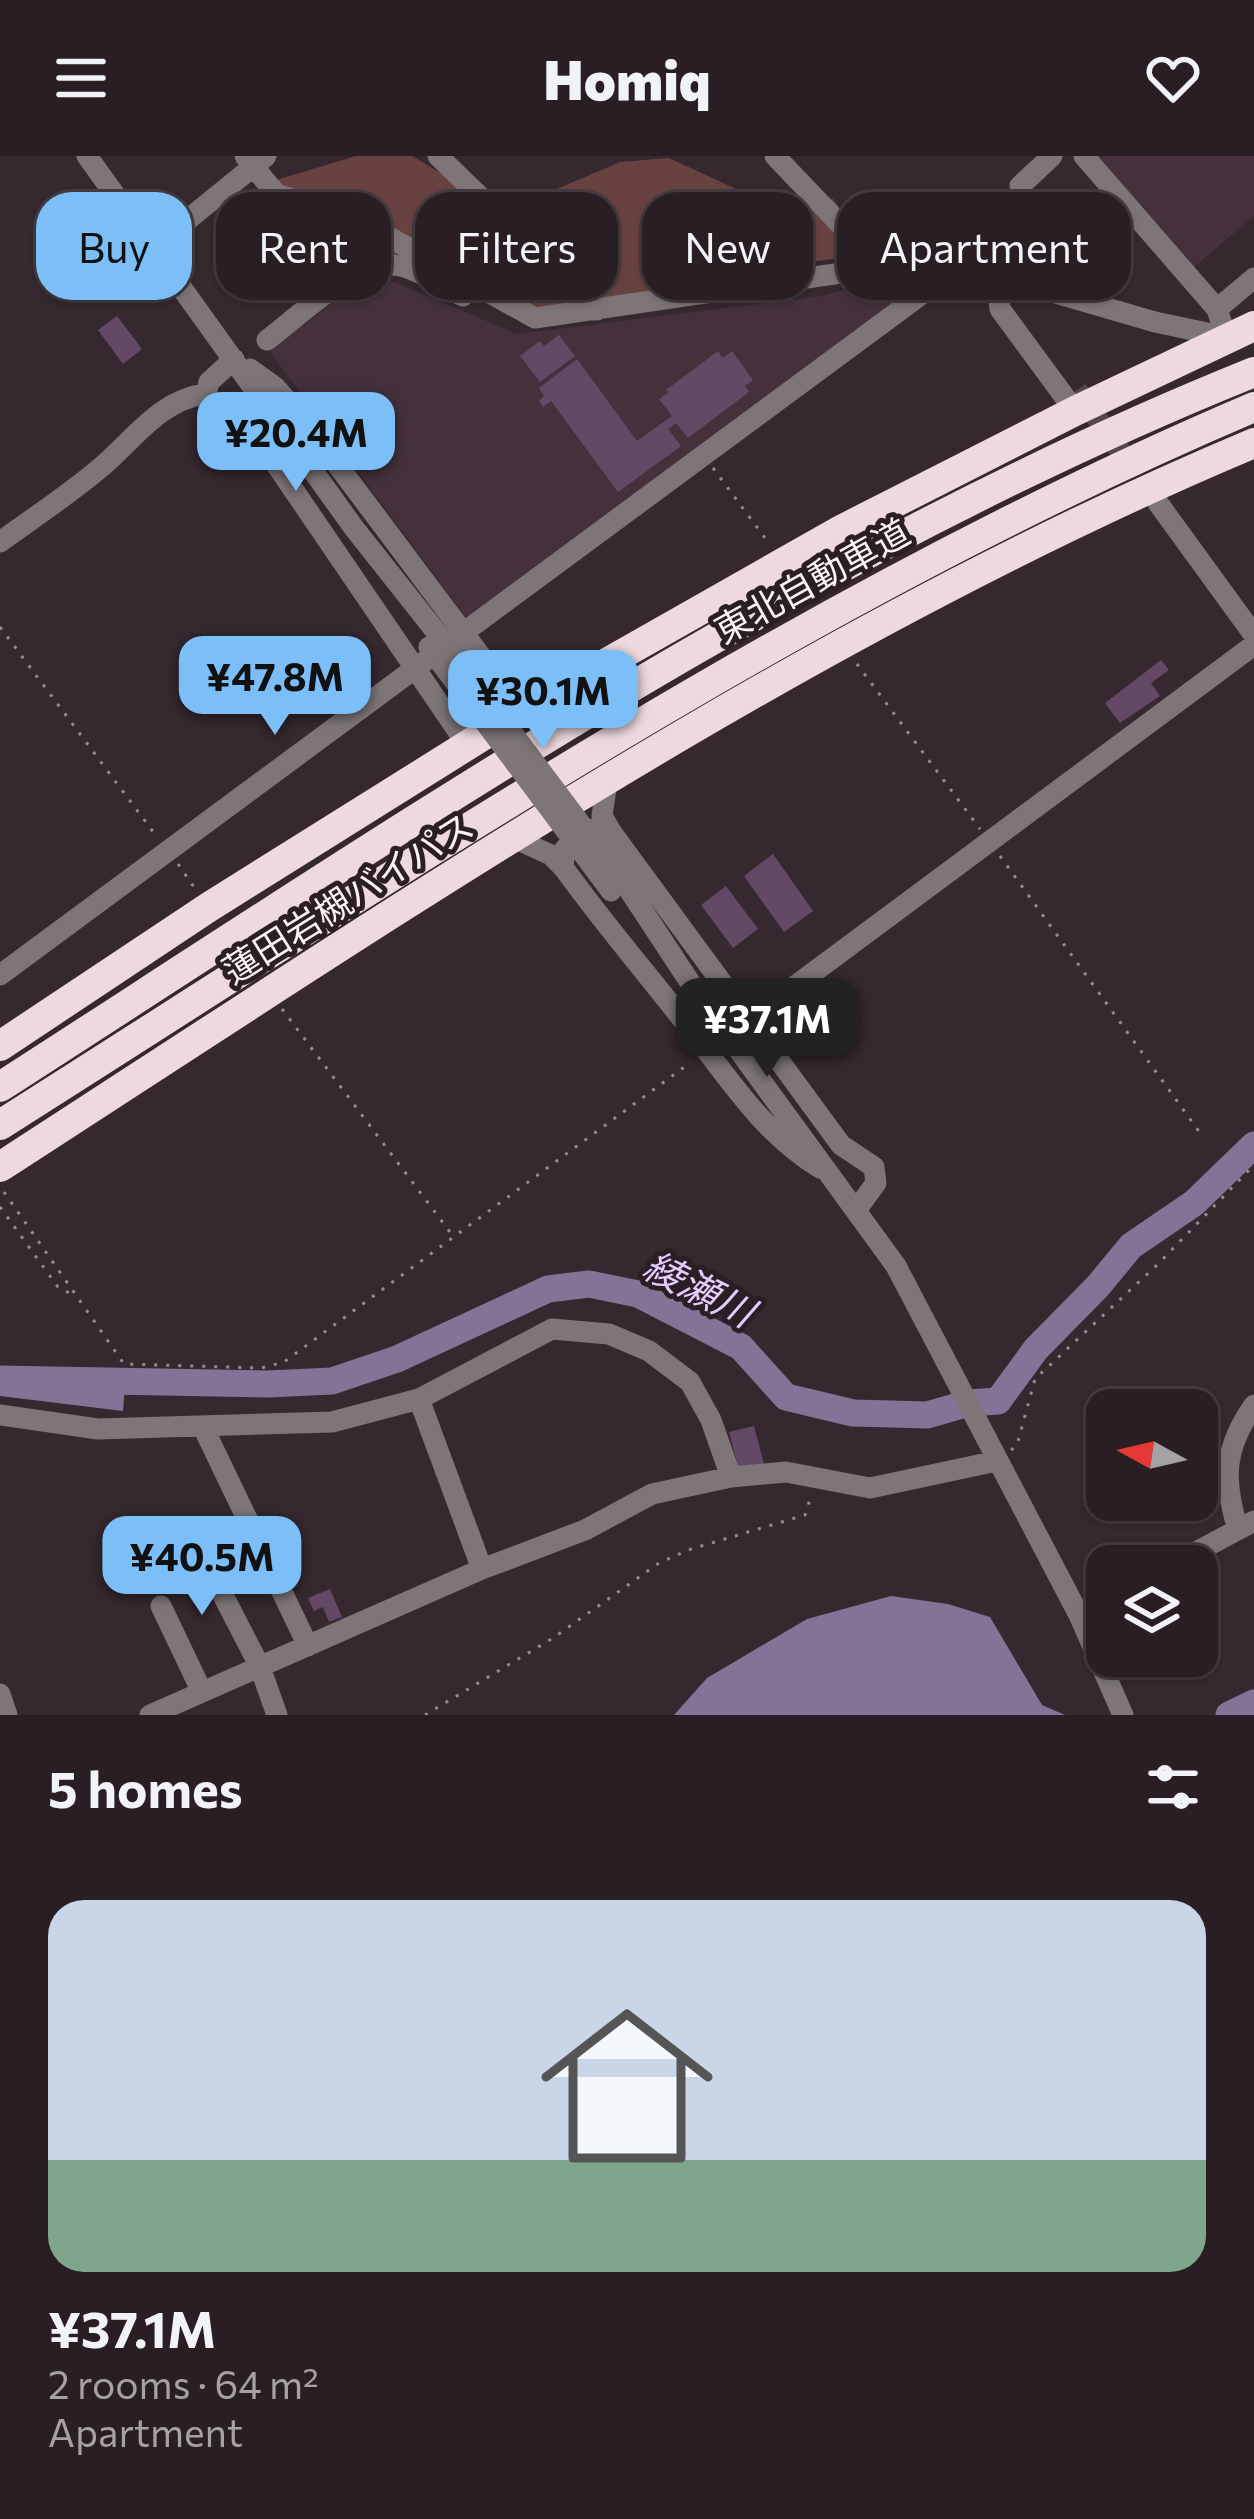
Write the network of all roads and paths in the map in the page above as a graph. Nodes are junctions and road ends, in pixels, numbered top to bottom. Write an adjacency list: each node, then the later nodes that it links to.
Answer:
1 (87, 156): 8 (street)
2 (775, 156): 10 (street)
3 (1052, 156): 7 (street)
4 (1084, 156): 20 (street)
5 (446, 159): 18 (street)
6 (254, 160): 9 (street); 19 (street)
7 (1020, 186)
8 (113, 192)
9 (192, 214)
10 (837, 220)
11 (837, 273): 18 (street)
12 (1254, 278): 20 (street)
13 (191, 300): 22 (street)
14 (914, 300): 30 (street)
15 (999, 300): 25 (street)
16 (1012, 300): 25 (street)
17 (1082, 300): 20 (street)
18 (597, 310): 19 (street)
19 (535, 318): 21 (street)
20 (1232, 324): 25 (highway, 蓮田岩槻バイパス)
21 (267, 340)
22 (234, 358): 24 (street); 27 (street); 36 (street)
23 (1254, 372): 54 (highway, 東北自動車道)
24 (206, 394): 28 (street); 32 (street)
25 (1076, 400): 33 (highway, 蓮田岩槻バイパス)
26 (1254, 407): 55 (highway, 東北自動車道)
27 (283, 428): 28 (street); 36 (street)
28 (252, 429): 39 (street)
29 (1254, 442): 37 (highway, 蓮田岩槻バイパス)
30 (704, 454): 33 (path); 36 (street)
31 (1158, 503): 35 (street)
32 (0, 542)
33 (783, 563): 40 (highway, 蓮田岩槻バイパス)
34 (0, 627): 46 (path)
35 (1254, 635)
36 (444, 639): 39 (street); 40 (street); 58 (street, bridge)
37 (841, 642): 42 (highway, 蓮田岩槻バイパス); 45 (path)
38 (1254, 645): 45 (street)
39 (413, 668): 41 (street); 46 (street)
40 (522, 711): 41 (highway, 蓮田岩槻バイパス)
41 (466, 743): 48 (highway, 蓮田岩槻バイパス)
42 (608, 781): 43 (street); 44 (highway, 蓮田岩槻バイパス)
43 (612, 833): 47 (street); 51 (street)
44 (516, 838): 47 (street); 50 (highway, 蓮田岩槻バイパス)
45 (990, 842): 51 (street); 56 (path)
46 (170, 853): 48 (path); 49 (street)
47 (563, 868): 53 (street)
48 (209, 907): 52 (highway, 蓮田岩槻バイパス)
49 (0, 975)
50 (270, 993): 59 (highway, 蓮田岩槻バイパス); 62 (path)
51 (748, 1021): 61 (street)
52 (0, 1046)
53 (707, 1050): 58 (street); 62 (path)
54 (0, 1087)
55 (0, 1125)
56 (1203, 1137)
57 (1254, 1165): 68 (path)
58 (834, 1176): 61 (street)
59 (2, 1179): 63 (path)
60 (0, 1207): 63 (path)
61 (856, 1209): 68 (street)
62 (454, 1237): 63 (path)
63 (78, 1297)
64 (419, 1399): 67 (street); 69 (street); 74 (street)
65 (1254, 1405): 71 (street)
66 (0, 1415): 67 (street)
67 (203, 1426): 78 (street)
68 (998, 1461): 70 (street); 77 (street)
69 (731, 1477): 70 (street); 74 (street)
70 (817, 1477): 85 (path)
71 (1246, 1526): 73 (street)
72 (196, 1543): 79 (street)
73 (1210, 1545)
74 (482, 1569): 78 (street)
75 (161, 1606): 80 (street)
76 (1086, 1611): 77 (street)
77 (1079, 1615): 86 (street)
78 (308, 1646): 79 (street)
79 (260, 1667): 80 (street); 84 (street)
80 (202, 1692): 83 (street)
81 (0, 1694): 82 (street)
82 (7, 1715)
83 (149, 1715)
84 (278, 1715)
85 (425, 1715)
86 (1123, 1715)

